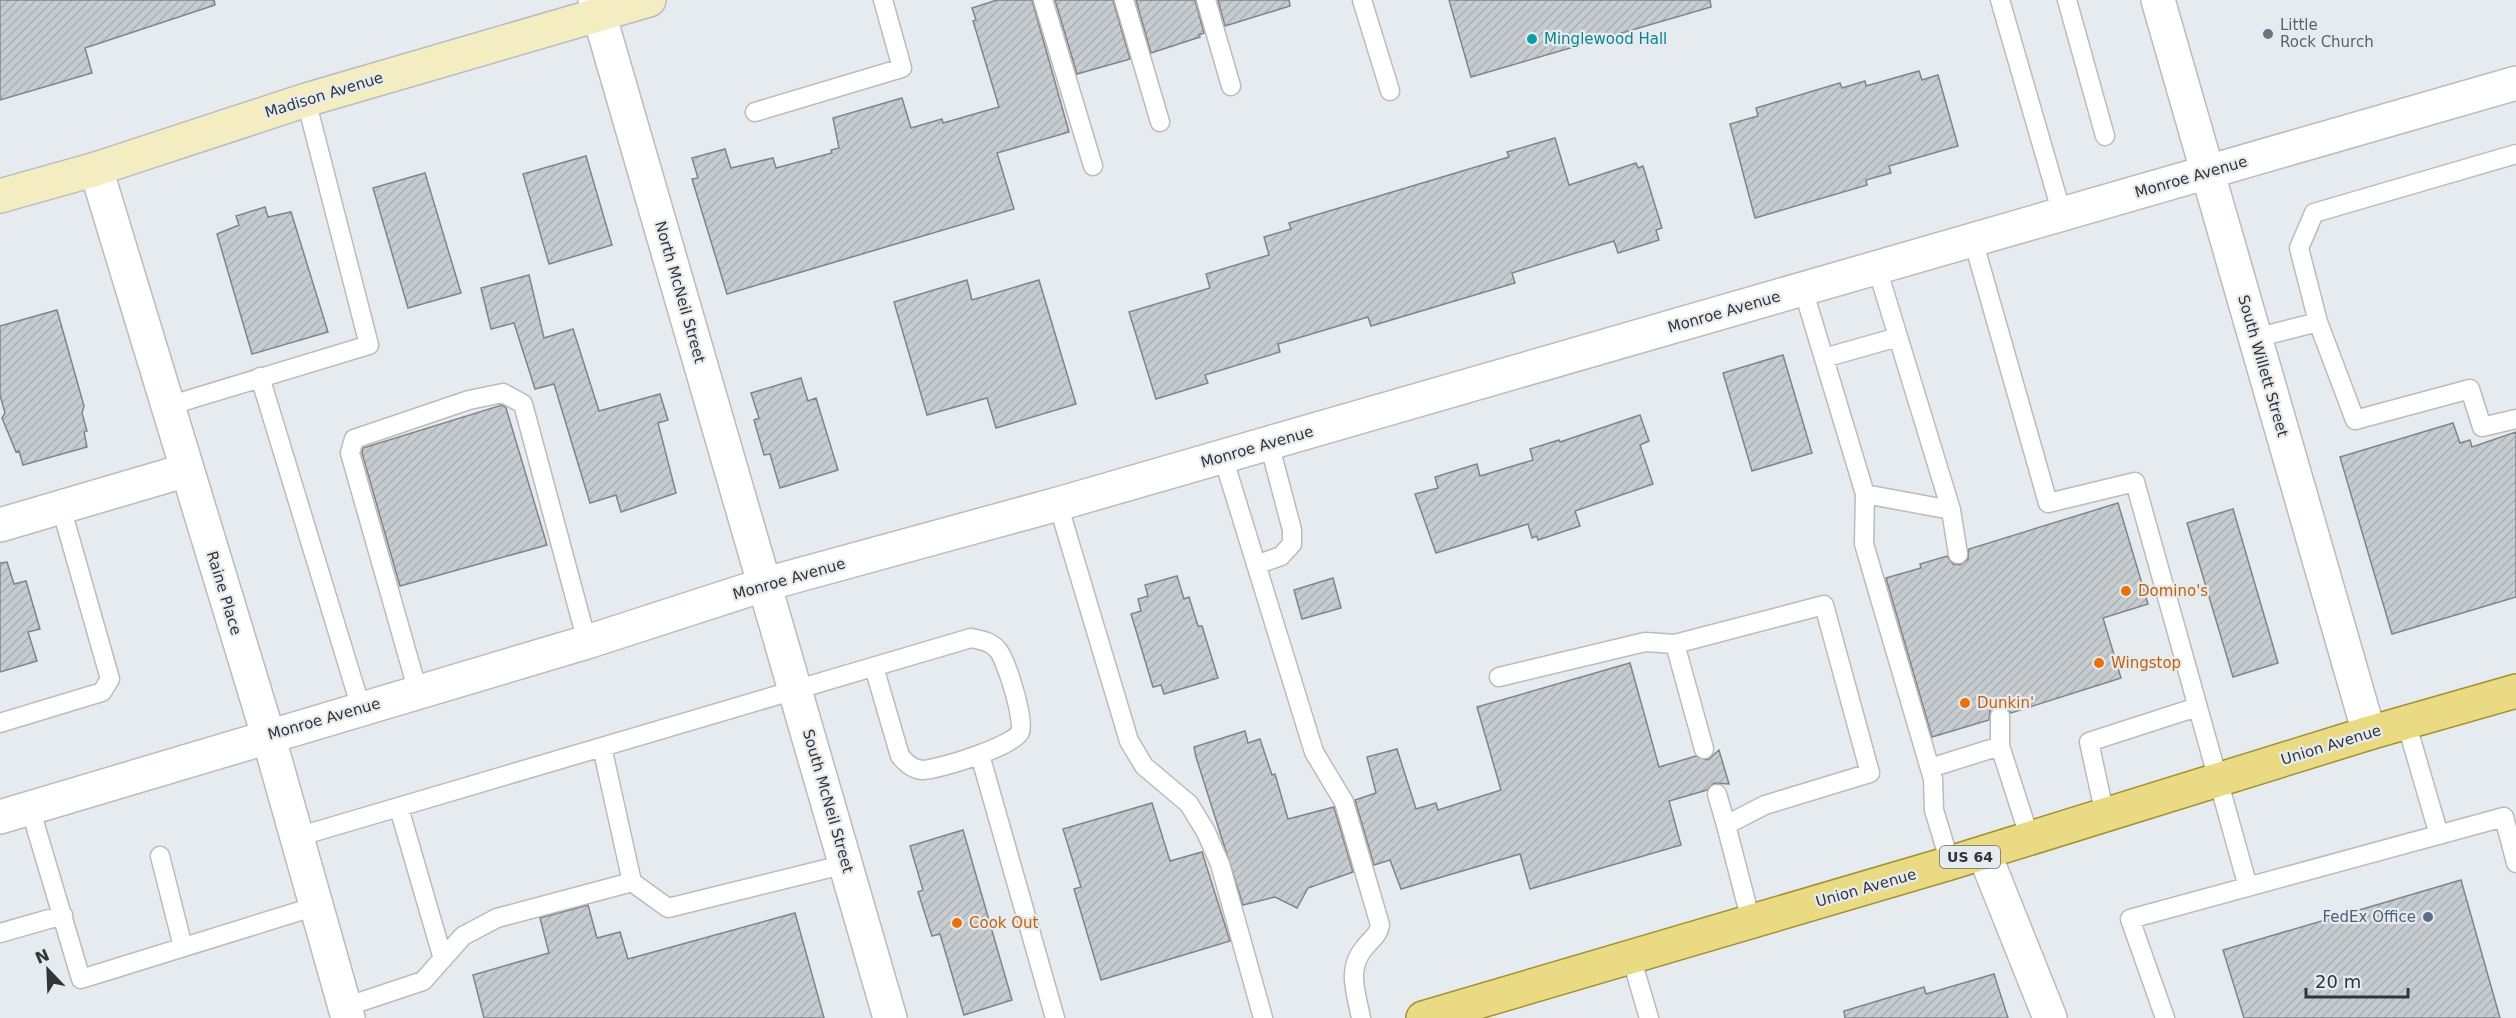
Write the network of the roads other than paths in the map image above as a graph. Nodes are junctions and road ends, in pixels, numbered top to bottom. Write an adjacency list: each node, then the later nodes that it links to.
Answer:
1 (650, 0): 10 (street, Madison Avenue)
2 (883, 0): 15 (lane)
3 (1042, 0): 19 (lane)
4 (1124, 0): 16 (lane)
5 (1206, 0): 12 (lane)
6 (1362, 0): 13 (lane)
7 (2000, 0): 23 (lane)
8 (2067, 0): 17 (lane)
9 (2158, 0): 21 (street, South Willett Street)
10 (597, 8): 14 (street, Madison Avenue); 44 (street, North McNeil Street)
11 (2516, 83): 21 (street, Monroe Avenue)
12 (1231, 86)
13 (1389, 91)
14 (306, 99): 20 (street, Madison Avenue); 31 (lane)
15 (755, 112)
16 (1160, 122)
17 (2105, 136)
18 (2516, 154): 27 (lane)
19 (1093, 166)
20 (96, 169): 22 (street, Madison Avenue); 32 (street, Raine Place)
21 (2207, 172): 23 (street, Monroe Avenue); 29 (street, South Willett Street)
22 (0, 196)
23 (2062, 214): 24 (street, Monroe Avenue)
24 (1973, 240): 25 (street, Monroe Avenue); 52 (lane)
25 (1877, 268): 26 (street, Monroe Avenue); 28 (lane)
26 (1803, 289): 30 (lane); 34 (street, Monroe Avenue)
27 (2318, 322): 29 (lane); 33 (lane)
28 (1898, 337): 30 (lane); 40 (lane)
29 (2255, 338): 57 (street, South Willett Street)
30 (1824, 358): 37 (lane)
31 (260, 377): 32 (lane); 53 (lane)
32 (168, 406): 36 (street, Raine Place)
33 (2516, 419)
34 (1269, 443): 35 (street, Monroe Avenue); 43 (lane)
35 (1222, 457): 38 (street, Monroe Avenue); 43 (lane)
36 (187, 470): 39 (street); 58 (street, Raine Place)
37 (1865, 494): 40 (lane); 63 (lane)
38 (1058, 504): 44 (street, Monroe Avenue); 91 (lane)
39 (61, 507): 41 (street); 56 (lane)
40 (1951, 510): 42 (lane)
41 (0, 525)
42 (1958, 554)
43 (1256, 565): 92 (lane)
44 (766, 584): 45 (street, Monroe Avenue); 49 (street, South McNeil Street)
45 (586, 642): 51 (street, Monroe Avenue); 51 (lane)
46 (1675, 644): 48 (lane); 61 (lane); 69 (lane)
47 (874, 667): 49 (lane); 62 (lane); 62 (lane)
48 (1499, 677)
49 (796, 690): 60 (lane); 77 (street, South McNeil Street)
50 (2516, 691): 55 (main road, Union Avenue / US 64)
51 (418, 692): 53 (street, Monroe Avenue)
52 (2197, 707): 64 (lane); 68 (lane)
53 (361, 708): 58 (street, Monroe Avenue)
54 (2000, 716): 59 (lane)
55 (2406, 722): 57 (main road, Union Avenue / US 64); 70 (lane)
56 (0, 723)
57 (2369, 732): 64 (main road, Union Avenue / US 64)
58 (268, 735): 67 (street, Monroe Avenue); 71 (street, Raine Place)
59 (2000, 746): 63 (lane); 72 (lane)
60 (602, 747): 66 (lane); 78 (lane)
61 (1704, 748)
62 (980, 755): 90 (lane)
63 (1930, 768): 75 (lane)
64 (2216, 780): 68 (main road, Union Avenue / US 64); 79 (lane)
65 (1717, 794): 69 (lane)
66 (399, 808): 71 (lane); 86 (lane)
67 (15, 812): 81 (lane)
68 (2105, 815): 72 (main road, Union Avenue / US 64)
69 (1726, 825): 82 (lane)
70 (2439, 835): 76 (lane); 79 (lane)
71 (297, 837): 80 (street, Raine Place)
72 (2030, 839): 73 (main road, Union Avenue / US 64)
73 (1984, 853): 75 (main road, Union Avenue / US 64); 95 (street)
74 (160, 856): 84 (lane)
75 (1950, 863): 82 (main road, Union Avenue / US 64)
76 (2516, 863)
77 (846, 864): 78 (lane); 89 (street, South McNeil Street)
78 (633, 882): 86 (lane)
79 (2248, 887): 96 (lane)
80 (316, 906): 84 (lane); 88 (street, Raine Place)
81 (63, 915): 83 (lane); 84 (lane)
82 (1751, 921): 85 (main road, Union Avenue / US 64)
83 (0, 933)
84 (183, 947)
85 (1631, 957): 87 (main road, Union Avenue / US 64); 94 (lane)
86 (443, 959): 88 (lane)
87 (1475, 1011): 93 (main road, Union Avenue / US 64)
88 (346, 1012)
89 (890, 1018)
90 (1055, 1018)
91 (1263, 1018)
92 (1361, 1018)
93 (1423, 1018)
94 (1649, 1018)
95 (2050, 1018)
96 (2165, 1018)

